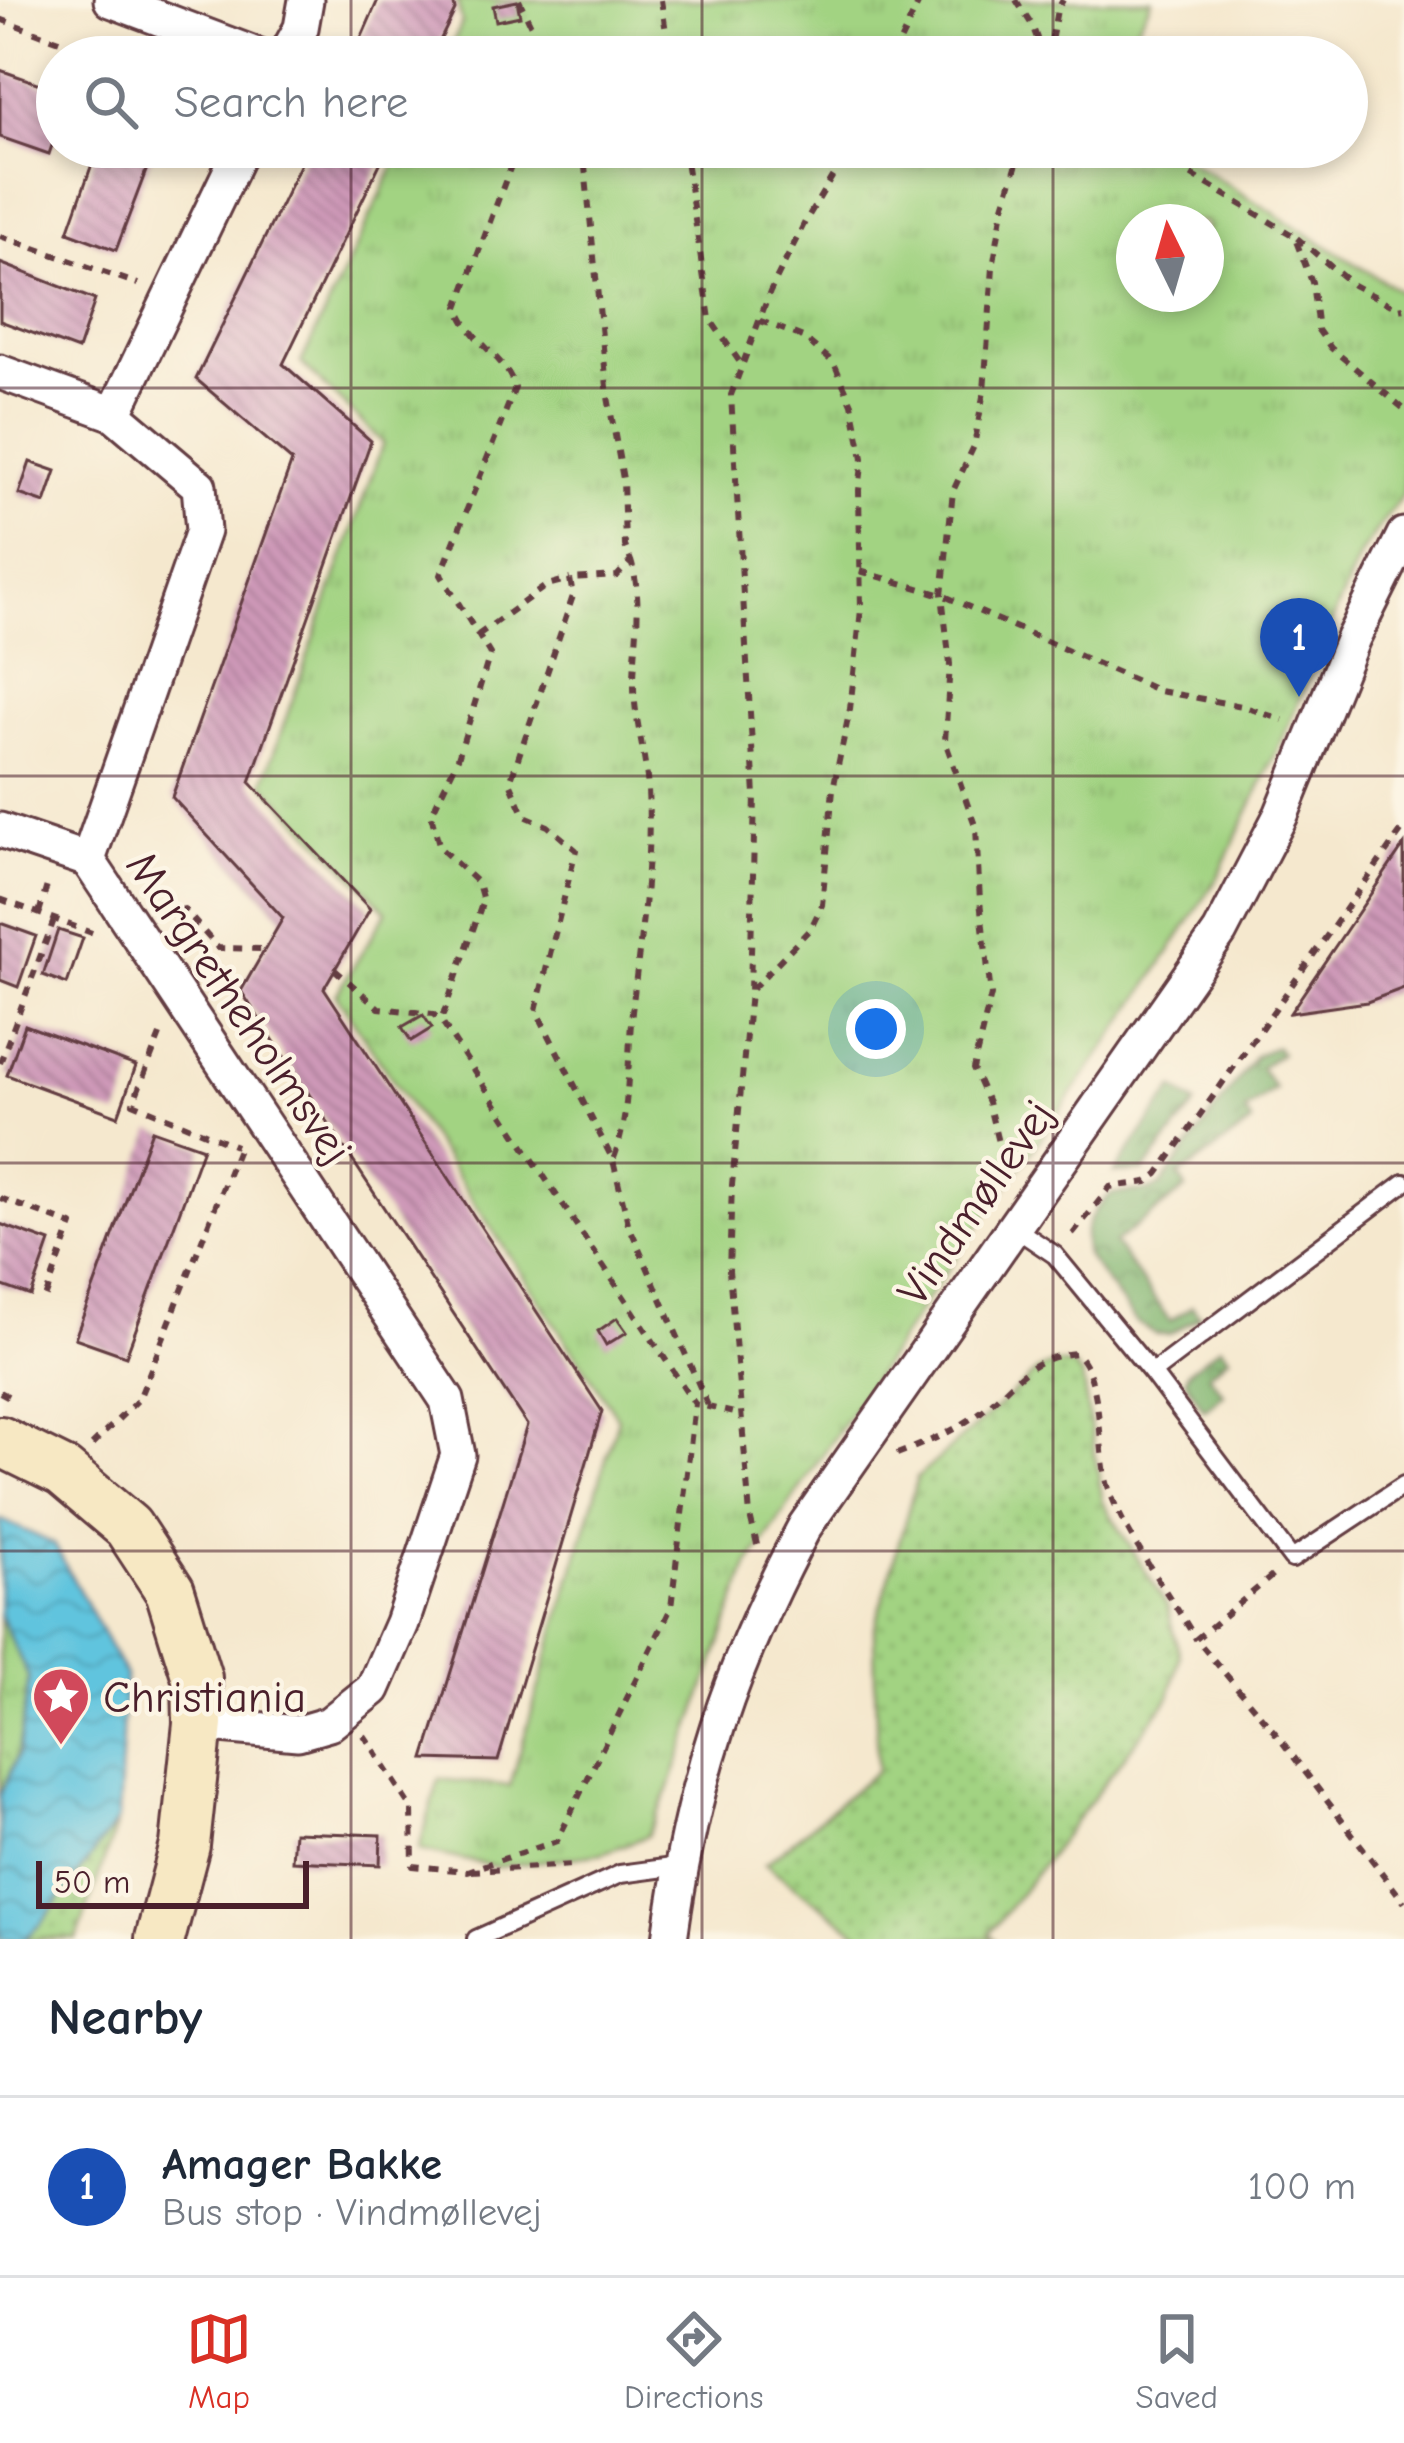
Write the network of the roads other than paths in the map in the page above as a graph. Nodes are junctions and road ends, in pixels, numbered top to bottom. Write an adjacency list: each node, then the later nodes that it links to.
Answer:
1 (111, 0): 3 (street)
2 (306, 0): 4 (street)
3 (206, 36)
4 (297, 36)
5 (232, 168): 7 (street)
6 (0, 372): 7 (street)
7 (114, 414): 10 (street, Margretheholmsvej)
8 (1404, 535): 12 (street, Vindmøllevej)
9 (0, 830): 10 (street)
10 (88, 860): 16 (street, Margretheholmsvej)
11 (1404, 1183): 13 (lane)
12 (1012, 1226): 13 (lane); 17 (street, Vindmøllevej)
13 (1152, 1373): 15 (lane)
14 (0, 1441): 16 (street)
15 (1404, 1485)
16 (198, 1724): 18 (street)
17 (680, 1866): 19 (lane); 20 (street, Vindmøllevej)
18 (160, 1939)
19 (476, 1939)
20 (670, 1939)

